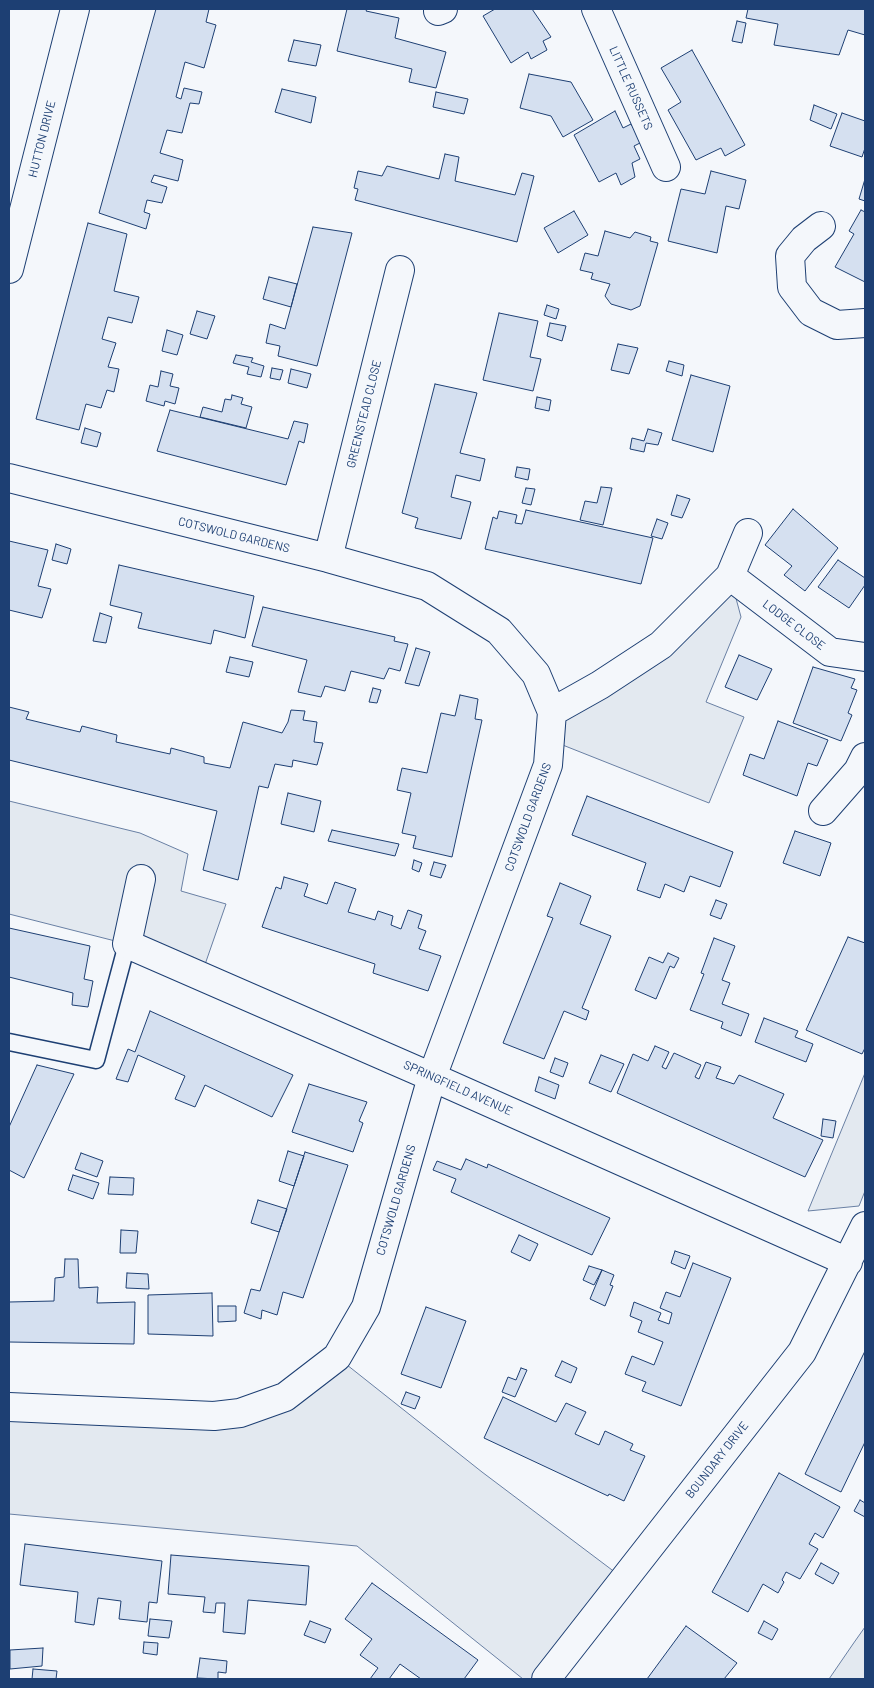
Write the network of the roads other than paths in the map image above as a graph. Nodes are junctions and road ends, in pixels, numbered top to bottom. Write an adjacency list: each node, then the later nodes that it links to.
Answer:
1 (75, 9): 5 (street, HUTTON DRIVE)
2 (596, 9): 3 (street, LITTLE RUSSETS)
3 (666, 167)
4 (821, 226): 7 (street)
5 (9, 269)
6 (400, 270): 10 (street, GREENSTEAD CLOSE)
7 (865, 323)
8 (9, 478): 10 (street, COTSWOLD GARDENS)
9 (748, 533): 11 (street)
10 (328, 558): 13 (street, COTSWOLD GARDENS)
11 (730, 576): 12 (street, LODGE CLOSE); 13 (street)
12 (865, 657)
13 (552, 712): 19 (street, COTSWOLD GARDENS)
14 (865, 757): 15 (street)
15 (824, 811)
16 (141, 879): 17 (street)
17 (127, 944): 18 (lane); 19 (street, SPRINGFIELD AVENUE)
18 (9, 1042)
19 (432, 1076): 21 (street, SPRINGFIELD AVENUE); 22 (street, COTSWOLD GARDENS)
20 (865, 1226): 21 (street, BOUNDARY DRIVE)
21 (848, 1262): 23 (street, BOUNDARY DRIVE)
22 (9, 1407)
23 (546, 1679)

